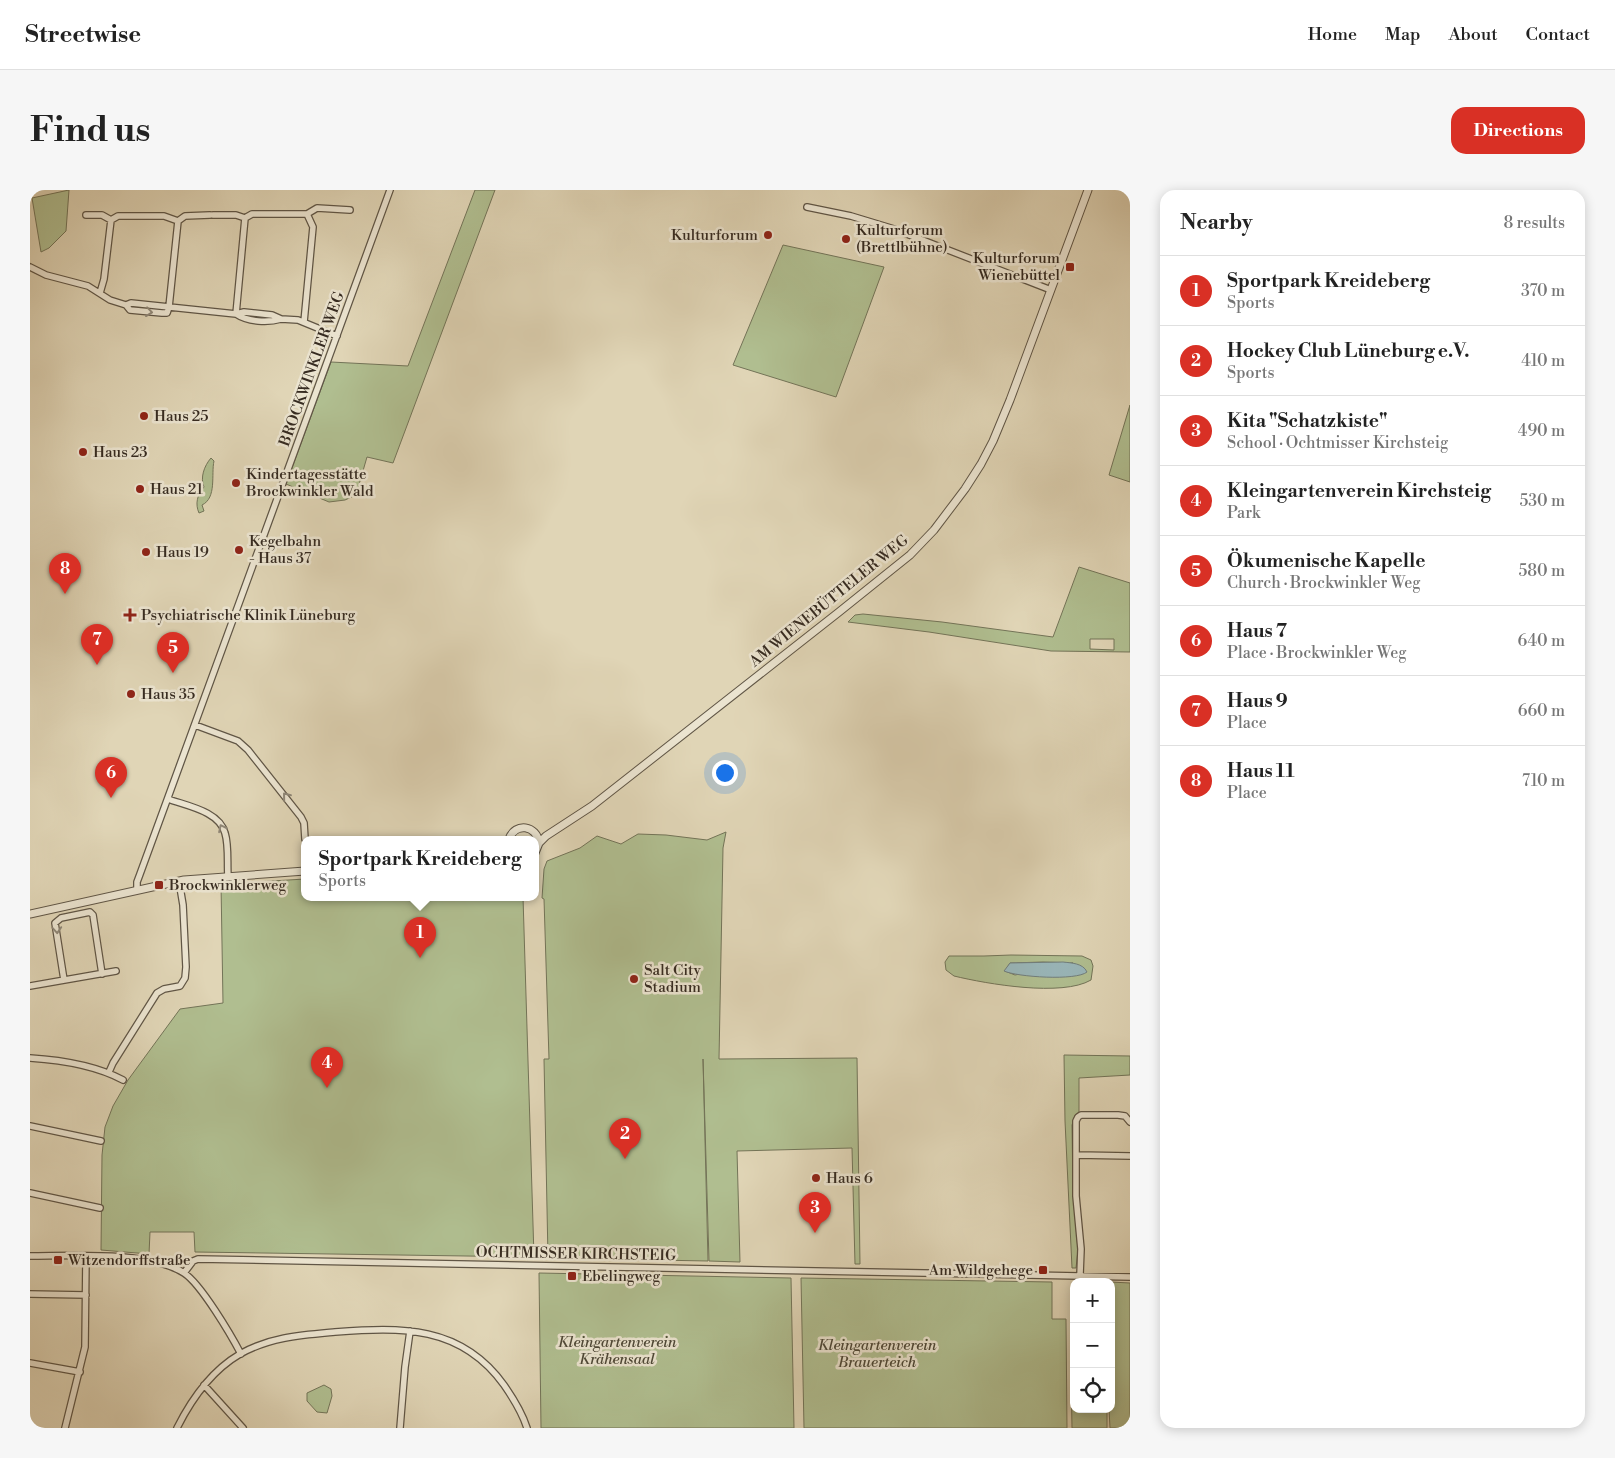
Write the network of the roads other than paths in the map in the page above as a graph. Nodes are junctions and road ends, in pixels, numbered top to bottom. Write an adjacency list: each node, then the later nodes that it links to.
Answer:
1 (390, 190): 16 (street, BROCKWINKLER WEG)
2 (1088, 190): 11 (street, AM WIENEBÜTTELER WEG)
3 (807, 207): 11 (street)
4 (350, 210): 5 (street)
5 (307, 214): 7 (street); 15 (street)
6 (86, 215): 8 (street)
7 (245, 218): 9 (street); 14 (street)
8 (112, 220): 9 (street); 12 (street)
9 (178, 221): 13 (street)
10 (30, 267): 12 (street)
11 (1051, 290): 19 (street, AM WIENEBÜTTELER WEG)
12 (100, 293): 13 (street)
13 (169, 306): 14 (street)
14 (236, 314): 15 (street)
15 (304, 322): 16 (street)
16 (337, 336): 17 (street, BROCKWINKLER WEG)
17 (195, 725): 18 (street, BROCKWINKLER WEG); 21 (street, one-way to 17)
18 (168, 799): 26 (street, one-way to 18); 28 (street, BROCKWINKLER WEG)
19 (560, 827): 20 (street, AM WIENEBÜTTELER WEG); 24 (street, AM WIENEBÜTTELER WEG)
20 (535, 833): 22 (street, AM WIENEBÜTTELER WEG); 23 (street)
21 (305, 836)
22 (510, 836)
23 (536, 836)
24 (539, 843)
25 (301, 871): 26 (street)
26 (228, 876): 27 (street)
27 (179, 881): 28 (street); 35 (street)
28 (137, 890): 29 (street)
29 (30, 914)
30 (116, 971): 31 (street)
31 (102, 974): 32 (street); 32 (street, one-way to 32)
32 (64, 980): 33 (street)
33 (30, 986)
34 (30, 1058): 35 (street)
35 (109, 1072): 36 (street)
36 (123, 1080)
37 (1130, 1122): 40 (street)
38 (30, 1126): 39 (street)
39 (102, 1141)
40 (1077, 1155): 41 (street); 47 (street)
41 (1130, 1156)
42 (30, 1193): 43 (street)
43 (100, 1208)
44 (30, 1256): 45 (street)
45 (86, 1257): 46 (street); 50 (street)
46 (184, 1273): 47 (street, OCHTMISSER KIRCHSTEIG); 52 (street)
47 (1080, 1275): 48 (street, OCHTMISSER KIRCHSTEIG)
48 (1130, 1277)
49 (30, 1294): 50 (street)
50 (86, 1295): 54 (street)
51 (410, 1331): 52 (street); 59 (street); 60 (street)
52 (241, 1354): 55 (street)
53 (30, 1363): 54 (street)
54 (80, 1372): 56 (street)
55 (204, 1385): 57 (street); 58 (street)
56 (65, 1428)
57 (177, 1428)
58 (243, 1428)
59 (400, 1428)
60 (527, 1428)

